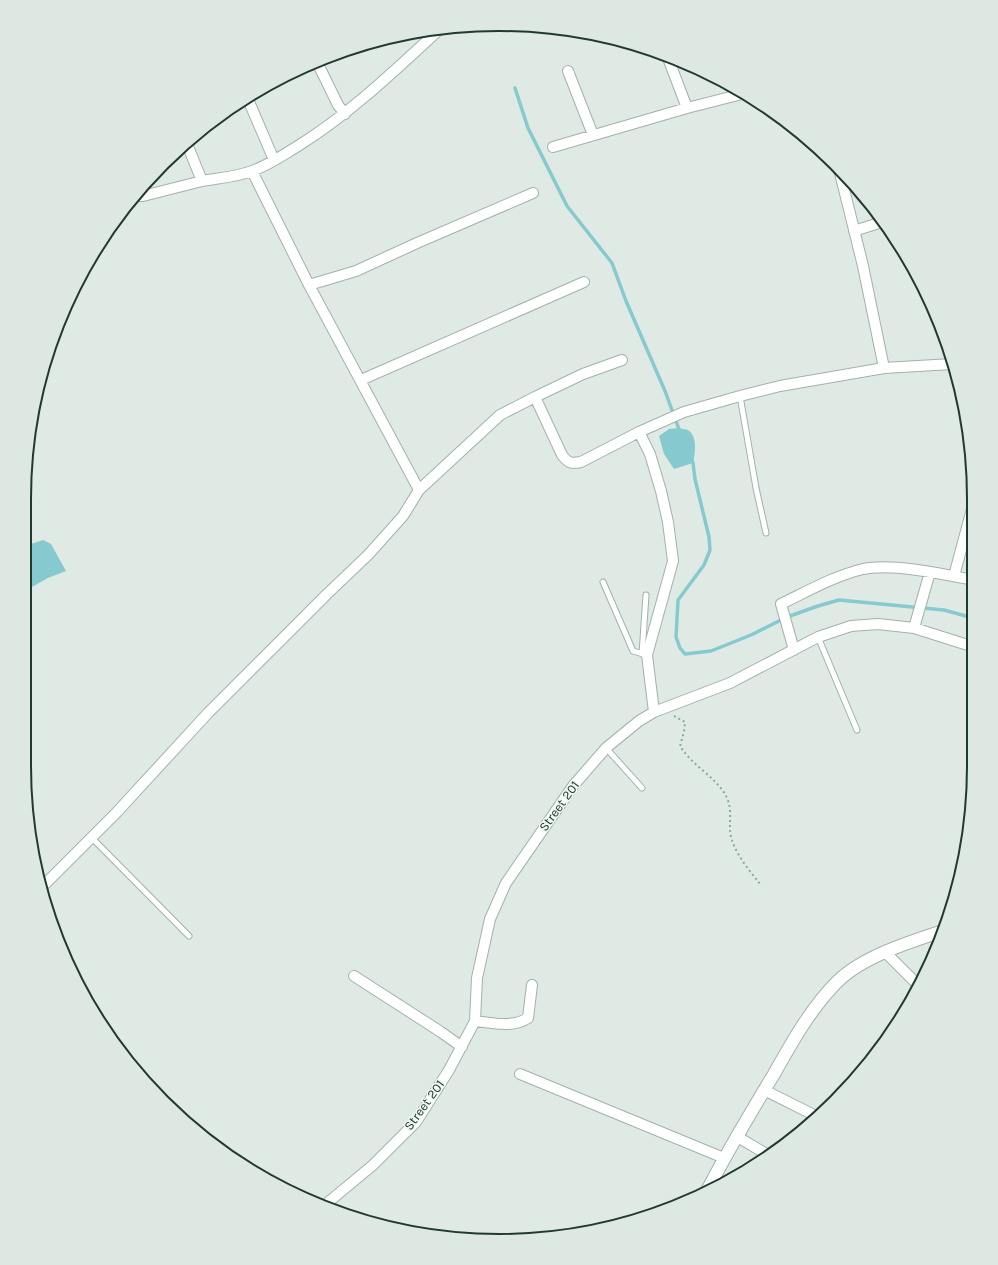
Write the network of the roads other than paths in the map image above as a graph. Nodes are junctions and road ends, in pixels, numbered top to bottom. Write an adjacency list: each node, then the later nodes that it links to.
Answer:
1 (432, 36): 8 (street)
2 (670, 64): 7 (street)
3 (320, 67): 8 (street)
4 (568, 71): 9 (street)
5 (736, 96): 7 (street)
6 (250, 103): 12 (street)
7 (687, 108): 9 (street)
8 (345, 114): 12 (street)
9 (593, 135): 10 (street)
10 (553, 147)
11 (188, 149): 14 (street)
12 (274, 160): 13 (street)
13 (252, 171): 14 (street); 21 (street)
14 (202, 181): 17 (street)
15 (847, 186): 19 (street)
16 (533, 193): 21 (street)
17 (142, 196)
18 (877, 224): 19 (street)
19 (854, 231): 24 (street)
20 (584, 282): 25 (street)
21 (310, 284): 25 (street)
22 (622, 360): 27 (street)
23 (947, 364): 24 (street)
24 (884, 368): 26 (street)
25 (360, 380): 29 (street)
26 (740, 396): 28 (street); 31 (lane)
27 (535, 398): 28 (street); 29 (street)
28 (639, 432): 41 (street)
29 (418, 490): 46 (street)
30 (967, 527): 33 (street)
31 (766, 533)
32 (930, 572): 33 (street); 37 (street); 40 (street)
33 (954, 576): 34 (street)
34 (967, 579)
35 (603, 582): 41 (lane)
36 (646, 595): 41 (lane)
37 (914, 628): 38 (street, Street 201); 39 (street, Street 201)
38 (818, 637): 40 (street, Street 201); 43 (lane)
39 (967, 645)
40 (794, 650): 42 (street, Street 201)
41 (645, 654): 42 (street)
42 (658, 711): 44 (street, Street 201)
43 (857, 730)
44 (606, 748): 45 (lane); 54 (street, Street 201)
45 (642, 788)
46 (91, 838): 47 (street); 49 (lane)
47 (46, 883)
48 (935, 934): 50 (street)
49 (189, 936)
50 (885, 952): 52 (street); 57 (street)
51 (354, 976): 55 (street)
52 (914, 981)
53 (532, 985): 54 (street)
54 (475, 1021): 55 (street, Street 201)
55 (462, 1047): 63 (street, Street 201)
56 (520, 1074): 61 (street)
57 (764, 1090): 58 (street); 59 (street)
58 (812, 1114)
59 (736, 1136): 60 (street); 61 (street)
60 (763, 1152)
61 (724, 1158): 62 (street)
62 (711, 1183)
63 (329, 1201)

